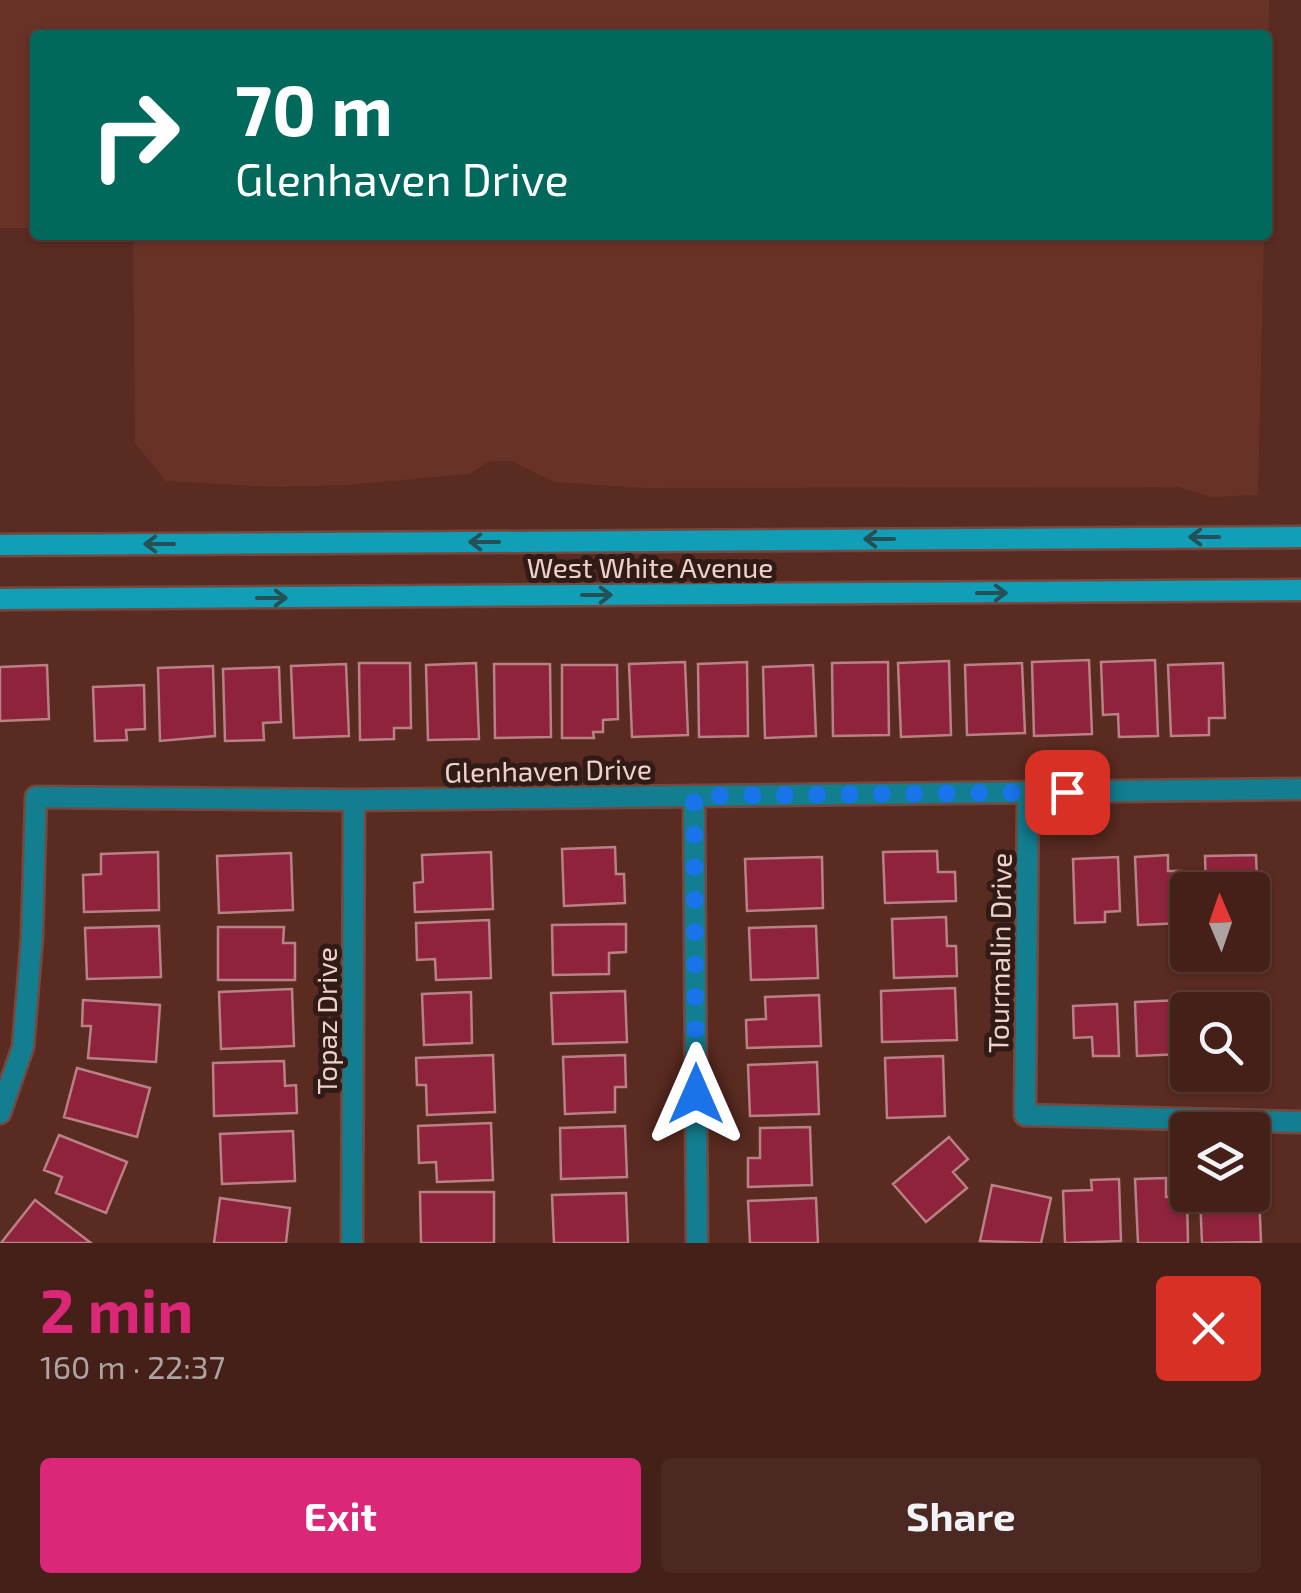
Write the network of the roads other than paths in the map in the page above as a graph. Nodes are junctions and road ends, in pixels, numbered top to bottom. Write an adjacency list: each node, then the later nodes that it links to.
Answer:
1 (1301, 537): 2 (main road, West White Avenue, one-way to 2)
2 (0, 545)
3 (1301, 590): 4 (main road, West White Avenue, one-way to 3)
4 (0, 599)
5 (1301, 789): 6 (street, Glenhaven Drive)
6 (1028, 792): 7 (street, Glenhaven Drive); 10 (street, Tourmalin Drive)
7 (694, 796): 8 (street, Glenhaven Drive); 12 (street)
8 (354, 800): 9 (street, Glenhaven Drive); 11 (street, Topaz Drive)
9 (0, 1113)
10 (1301, 1122)
11 (352, 1243)
12 (697, 1243)

